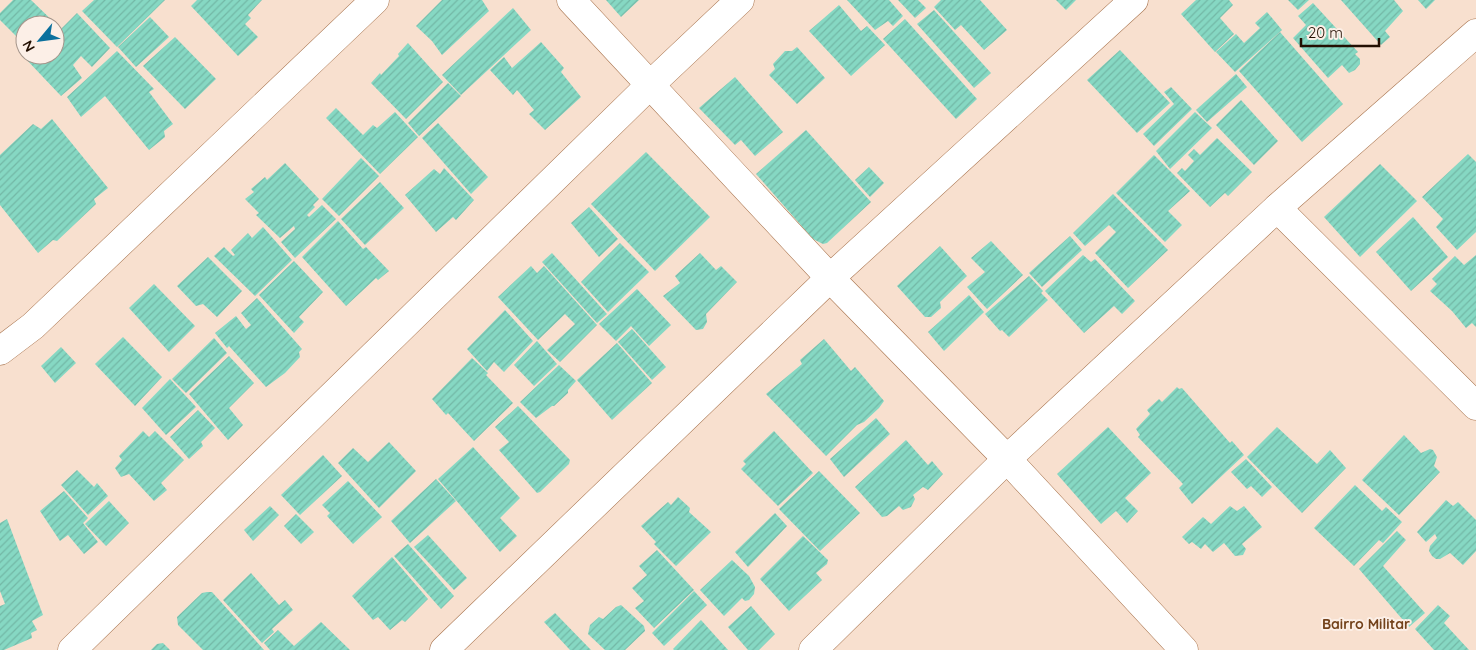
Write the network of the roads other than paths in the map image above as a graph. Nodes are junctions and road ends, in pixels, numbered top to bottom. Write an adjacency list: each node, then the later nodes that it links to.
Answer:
1 (375, 0): 9 (street)
2 (571, 0): 6 (street)
3 (740, 0): 6 (street)
4 (1134, 0): 8 (street)
5 (1476, 33): 7 (street)
6 (651, 84): 8 (street); 12 (street)
7 (1277, 208): 10 (street); 11 (street)
8 (830, 278): 11 (street); 13 (street)
9 (0, 351)
10 (1476, 406)
11 (1006, 459): 14 (street); 15 (street)
12 (72, 650)
13 (444, 650)
14 (813, 650)
15 (1184, 650)

